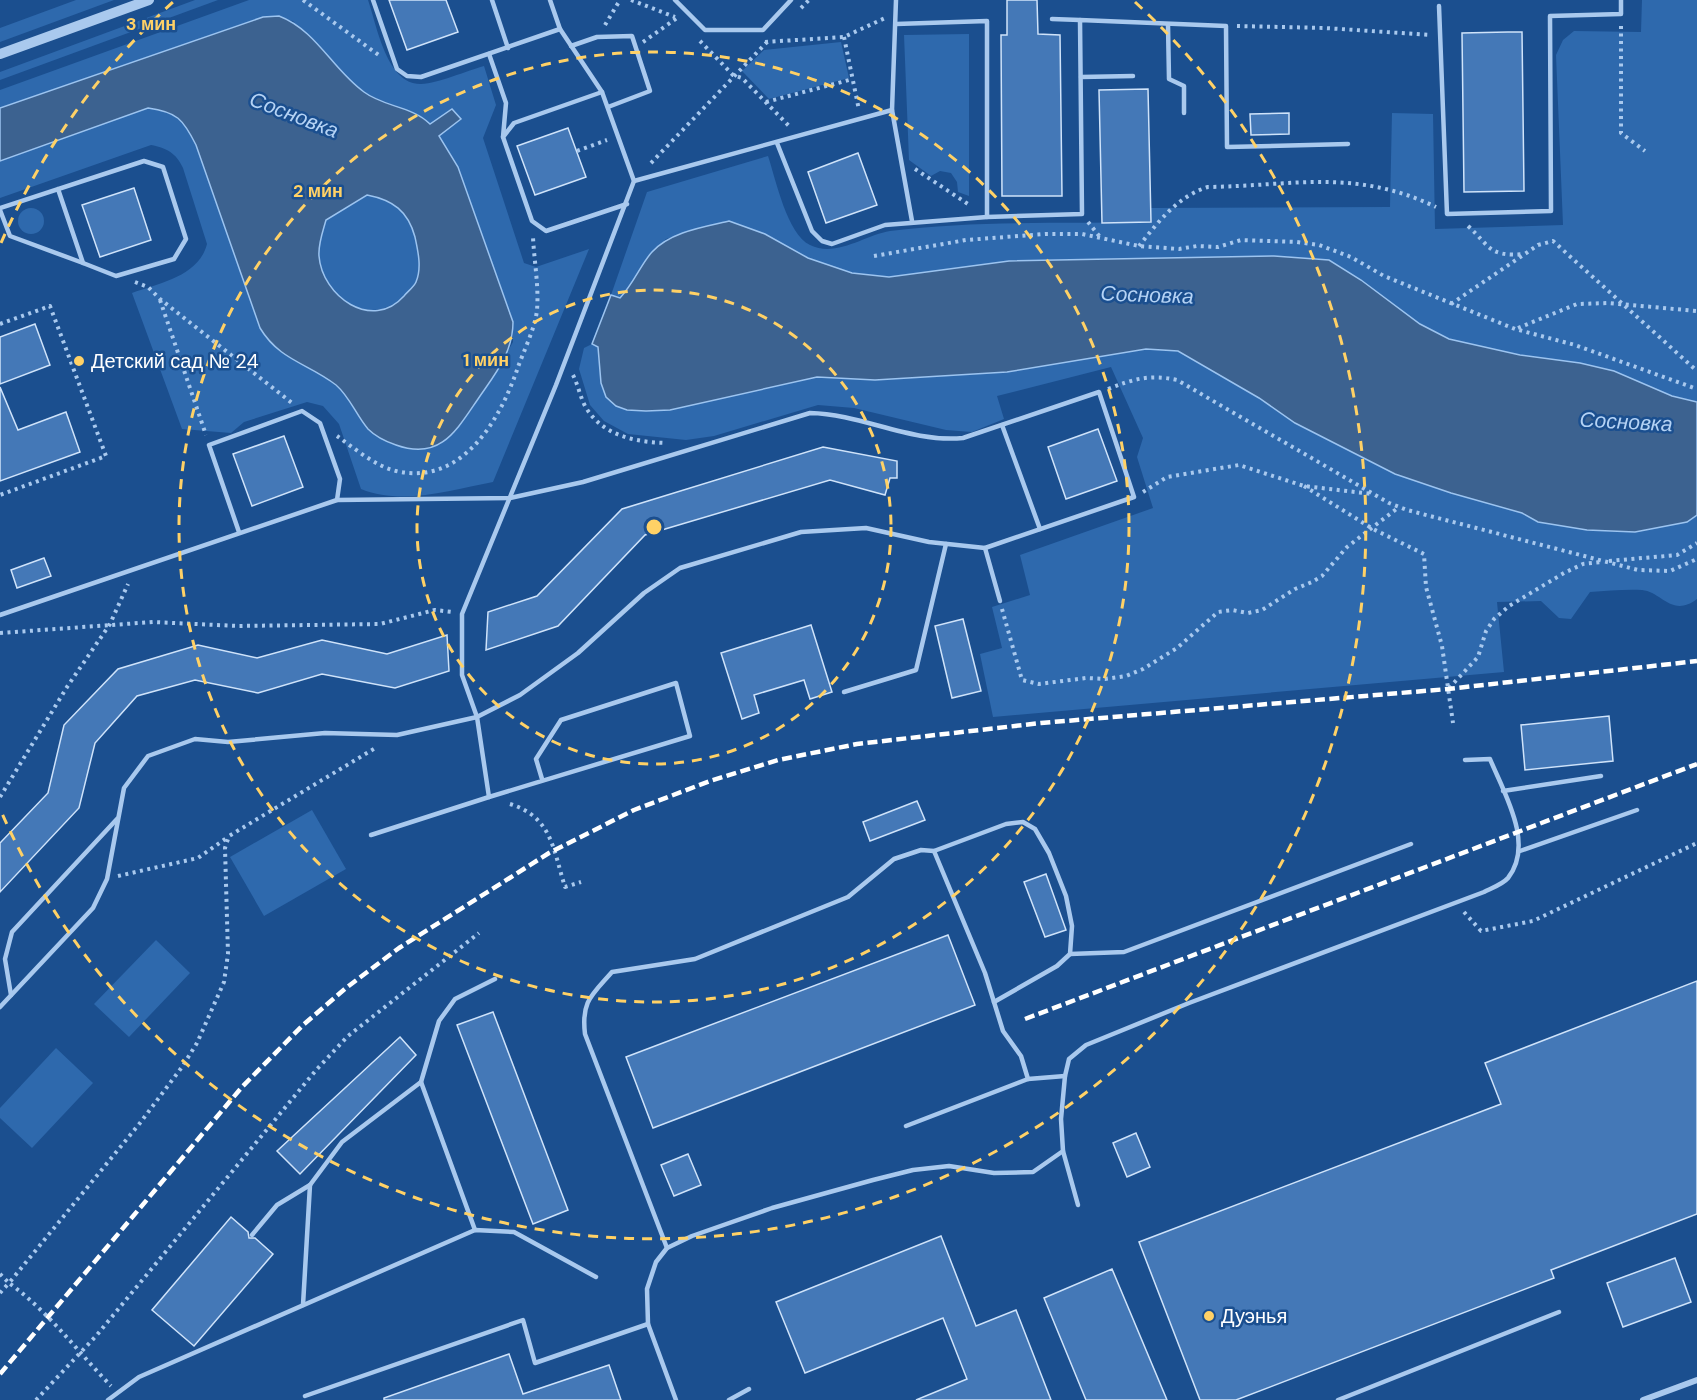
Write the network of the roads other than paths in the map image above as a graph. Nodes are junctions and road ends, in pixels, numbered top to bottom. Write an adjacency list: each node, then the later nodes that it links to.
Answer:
1 (149, 0): 17 (street)
2 (374, 0): 18 (lane)
3 (492, 0): 16 (lane)
4 (550, 0): 14 (lane)
5 (675, 0): 6 (lane)
6 (791, 0)
7 (896, 0): 12 (lane)
8 (1621, 0): 9 (lane)
9 (1439, 6)
10 (1052, 19): 11 (lane)
11 (1080, 20): 13 (lane); 20 (lane)
12 (896, 24): 23 (lane); 32 (lane)
13 (1168, 26): 24 (lane); 27 (lane)
14 (560, 29): 15 (lane); 16 (lane)
15 (571, 46): 21 (lane); 22 (lane)
16 (508, 48): 18 (lane)
17 (0, 54)
18 (489, 54): 25 (lane)
19 (1133, 76): 20 (lane)
20 (1081, 77): 32 (lane)
21 (603, 92): 22 (lane); 25 (lane)
22 (608, 107): 28 (lane)
23 (892, 110): 26 (lane); 33 (lane)
24 (1184, 113)
25 (503, 137): 30 (lane)
26 (777, 143): 28 (lane); 33 (lane)
27 (1348, 144)
28 (634, 181): 30 (lane)
29 (58, 189): 31 (lane); 34 (lane); 34 (lane)
30 (627, 204): 36 (lane)
31 (0, 209): 34 (lane)
32 (987, 217): 33 (lane)
33 (912, 221)
34 (83, 263)
35 (1002, 425): 36 (lane); 38 (lane); 38 (lane)
36 (510, 498): 37 (lane); 45 (lane)
37 (337, 500): 39 (lane); 39 (lane)
38 (1040, 529): 41 (lane)
39 (238, 532): 43 (lane)
40 (946, 544): 41 (lane); 44 (lane); 45 (lane)
41 (985, 548): 42 (lane)
42 (1000, 602)
43 (0, 615)
44 (844, 692)
45 (477, 717): 50 (lane); 52 (lane)
46 (1465, 760): 49 (lane)
47 (1601, 776): 49 (lane)
48 (542, 779): 48 (lane); 50 (lane)
49 (1503, 791): 55 (lane)
50 (489, 796): 53 (lane)
51 (1637, 810): 55 (lane)
52 (117, 819): 59 (lane); 59 (lane)
53 (371, 835)
54 (1411, 844): 57 (lane)
55 (1520, 851): 62 (lane)
56 (934, 852): 57 (lane); 60 (lane); 71 (lane)
57 (1070, 954): 60 (lane)
58 (495, 979): 64 (lane)
59 (11, 995): 61 (lane)
60 (994, 1002): 63 (lane)
61 (0, 1007)
62 (1065, 1076): 63 (lane); 66 (lane)
63 (1028, 1078): 65 (lane)
64 (421, 1082): 67 (lane); 69 (lane)
65 (906, 1126)
66 (1063, 1151): 68 (lane); 71 (lane)
67 (310, 1185): 70 (lane); 73 (lane)
68 (1078, 1205)
69 (474, 1230): 72 (lane); 73 (lane)
70 (252, 1235)
71 (667, 1248): 75 (lane)
72 (596, 1277)
73 (303, 1305): 79 (lane)
74 (1559, 1312): 82 (lane)
75 (648, 1324): 78 (lane); 80 (lane)
76 (1697, 1380): 83 (street)
77 (749, 1389): 81 (lane)
78 (305, 1396)
79 (108, 1400)
80 (676, 1400)
81 (729, 1400)
82 (1338, 1400)
83 (1642, 1400)

